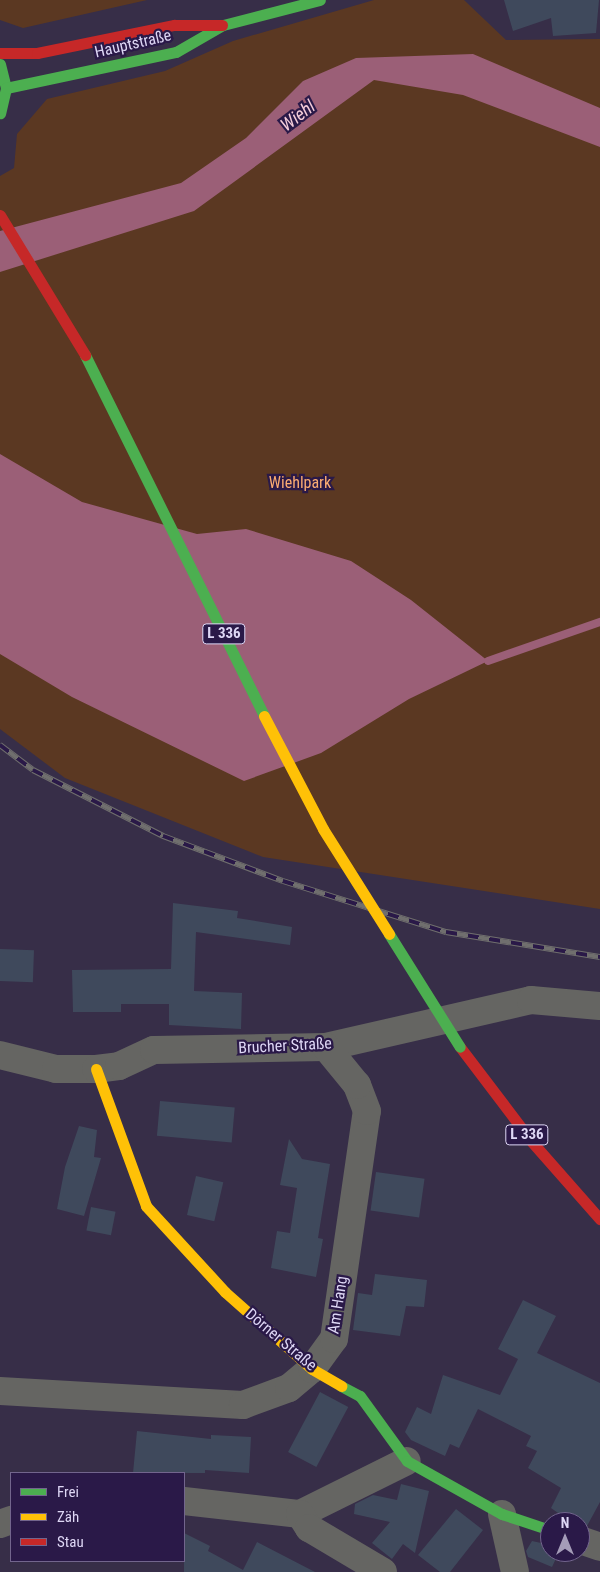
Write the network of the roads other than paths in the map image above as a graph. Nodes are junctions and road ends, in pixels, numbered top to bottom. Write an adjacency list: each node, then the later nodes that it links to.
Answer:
1 (320, 0): 2 (street, Hauptstraße)
2 (277, 6): 3 (street, Hauptstraße)
3 (223, 25): 4 (street); 6 (street, Hauptstraße)
4 (0, 53)
5 (0, 64): 6 (street)
6 (6, 88): 7 (street)
7 (0, 113)
8 (0, 215): 13 (street, L 336, bridge)
9 (600, 1006): 10 (street, Brucher Straße)
10 (326, 1047): 12 (street, Brucher Straße); 14 (street, Am Hang)
11 (0, 1055): 12 (street, Brucher Straße)
12 (96, 1069): 14 (street, Dörner Straße)
13 (600, 1219)
14 (312, 1369): 15 (street, Am Hang); 16 (street, Dörner Straße)
15 (0, 1391)
16 (407, 1461): 18 (street); 19 (street, Dörner Straße)
17 (185, 1501): 18 (street)
18 (300, 1514): 21 (street)
19 (502, 1514): 20 (street, Dörner Straße); 22 (street)
20 (540, 1527)
21 (383, 1572)
22 (515, 1572)

